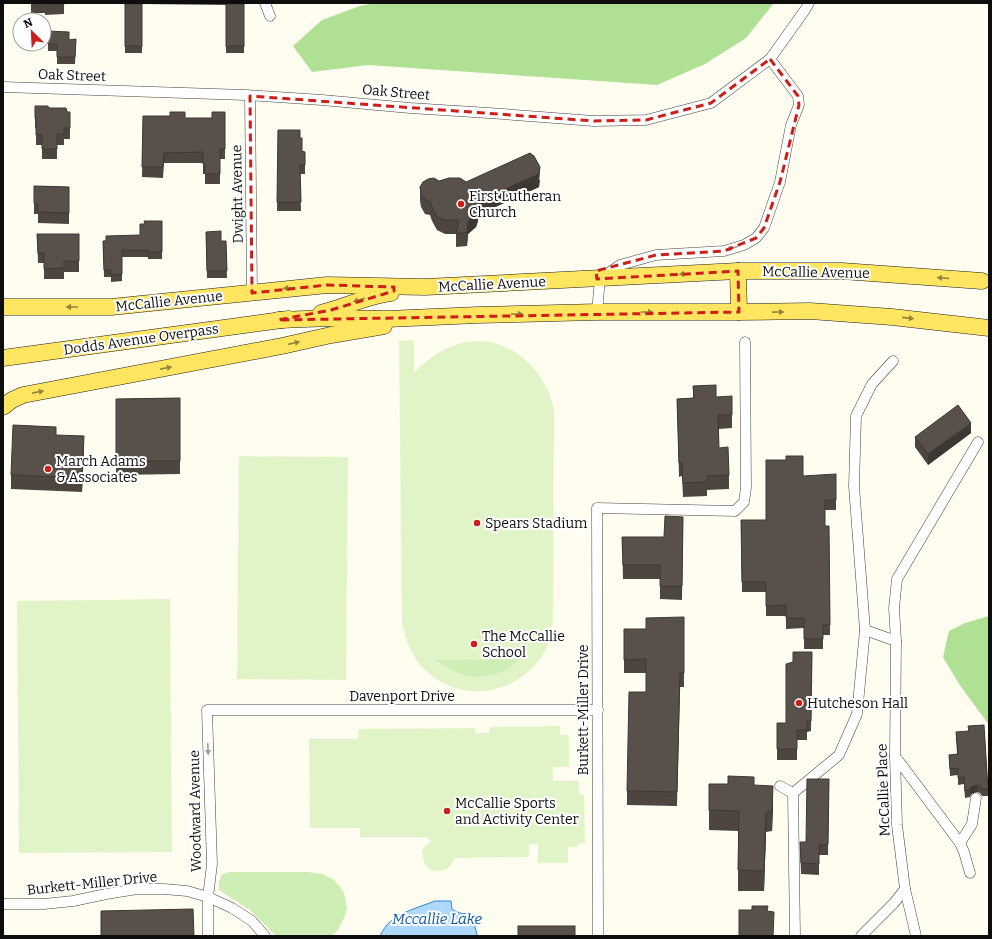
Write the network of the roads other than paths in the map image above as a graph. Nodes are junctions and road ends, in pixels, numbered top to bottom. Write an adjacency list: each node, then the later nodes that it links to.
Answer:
1 (265, 3): 3 (street)
2 (809, 3): 4 (street, Oak Street)
3 (270, 16)
4 (770, 60): 6 (street, Oak Street); 8 (street, one-way to 8)
5 (3, 87): 6 (street, Oak Street)
6 (250, 96): 11 (street, Dwight Avenue)
7 (738, 271): 8 (main road, McCallie Avenue, one-way to 8); 9 (main road, McCallie Avenue, one-way to 7); 14 (main road)
8 (600, 279): 10 (main road, McCallie Avenue); 13 (street)
9 (982, 281)
10 (425, 288): 11 (main road, McCallie Avenue, one-way to 11); 16 (main road, Dodds Avenue Overpass, one-way to 16)
11 (252, 293): 12 (main road, McCallie Avenue, one-way to 12)
12 (3, 307)
13 (597, 312): 14 (main road, one-way to 14); 15 (main road, one-way to 13)
14 (739, 312): 17 (main road, one-way to 17)
15 (478, 315): 16 (main road, Dodds Avenue Overpass); 21 (main road, one-way to 15)
16 (278, 320): 19 (main road, Dodds Avenue Overpass)
17 (989, 328)
18 (745, 342): 26 (street, Burkett-Miller Drive)
19 (3, 358)
20 (893, 361): 23 (street)
21 (3, 407)
22 (978, 442): 24 (street, McCallie Place)
23 (865, 630): 24 (street); 29 (street)
24 (896, 641): 27 (street, McCallie Place)
25 (207, 710): 26 (street, Davenport Drive); 34 (street, Woodward Avenue, one-way to 34)
26 (598, 710): 38 (street, Burkett-Miller Drive)
27 (895, 756): 31 (street); 33 (street, McCallie Place)
28 (780, 786): 29 (street)
29 (793, 793): 39 (street)
30 (976, 798): 31 (street)
31 (960, 844): 32 (street)
32 (970, 873)
33 (905, 889): 40 (street); 41 (street, McCallie Place)
34 (208, 897): 35 (street, Burkett-Miller Drive); 36 (street, Woodward Avenue); 37 (street, Burkett-Miller Drive)
35 (3, 904)
36 (208, 936)
37 (265, 936)
38 (598, 936)
39 (795, 936)
40 (862, 936)
41 (916, 936)

